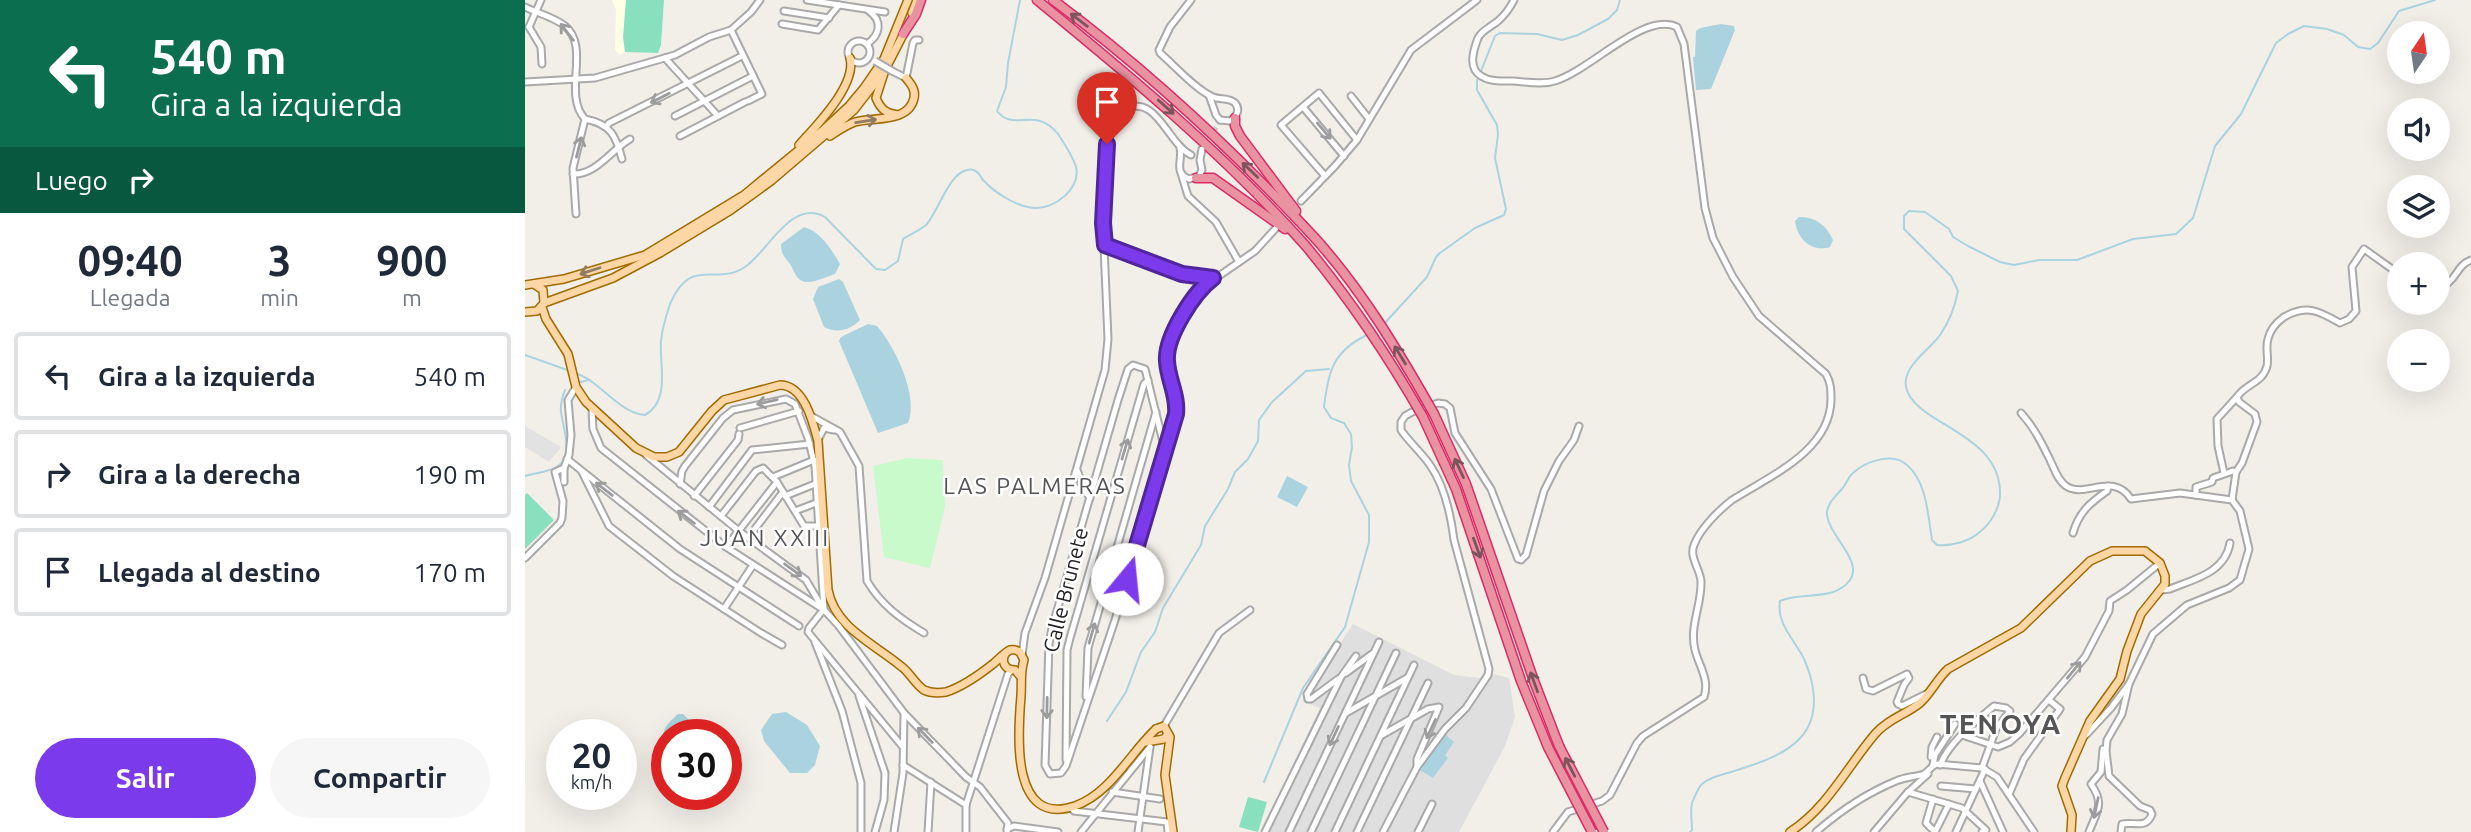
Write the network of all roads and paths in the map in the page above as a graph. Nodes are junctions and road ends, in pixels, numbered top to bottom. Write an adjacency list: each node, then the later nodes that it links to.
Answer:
1 (541, 0): 17 (street)
2 (761, 0): 23 (street)
3 (807, 0): 13 (street)
4 (865, 0): 15 (street)
5 (908, 0): 61 (main road)
6 (919, 0): 24 (highway)
7 (1030, 0): 19 (highway)
8 (1037, 0): 19 (highway)
9 (1053, 0): 70 (highway, one-way to 9)
10 (1191, 0): 38 (street)
11 (1477, 0): 49 (street)
12 (1514, 0): 223 (street)
13 (845, 4): 15 (street); 20 (street)
14 (525, 7): 17 (street)
15 (867, 10): 18 (street); 26 (street)
16 (784, 11): 20 (street)
17 (536, 12): 22 (street); 35 (street, one-way to 17)
18 (885, 12)
19 (1056, 16): 72 (highway, one-way to 72)
20 (829, 18): 21 (street)
21 (782, 24)
22 (527, 26): 31 (street)
23 (731, 30): 27 (street); 29 (street)
24 (903, 34): 32 (main road)
25 (919, 40): 34 (street)
26 (867, 44): 28 (street); 30 (street)
27 (742, 56): 33 (street); 37 (street)
28 (868, 57): 30 (street); 32 (street, bridge)
29 (665, 58): 35 (street); 37 (street)
30 (850, 58): 61 (main road)
31 (542, 64)
32 (889, 71): 34 (street); 44 (main road); 60 (main road)
33 (753, 76): 41 (street); 46 (street)
34 (909, 78): 44 (main road)
35 (576, 80): 36 (street); 48 (street)
36 (525, 82)
37 (688, 84): 41 (street); 50 (street, one-way to 50)
38 (1209, 95): 40 (street); 43 (street)
39 (1351, 96): 49 (street)
40 (1223, 100): 43 (street); 47 (street)
41 (704, 102): 45 (street); 46 (street)
42 (1303, 107): 53 (street); 57 (street, one-way to 57); 64 (street)
43 (1215, 109): 47 (street)
44 (898, 115): 60 (main road, one-way to 44)
45 (675, 116)
46 (718, 117): 51 (street)
47 (1235, 118): 70 (highway)
48 (585, 119): 50 (street); 63 (street, one-way to 48)
49 (1369, 119): 53 (street)
50 (606, 127): 55 (street)
51 (680, 136)
52 (630, 139): 55 (street)
53 (1357, 140): 57 (street)
54 (1179, 145): 56 (street); 59 (street); 71 (street)
55 (619, 146): 58 (street); 63 (street)
56 (1192, 155): 59 (street); 65 (street)
57 (1344, 156): 64 (street)
58 (622, 159)
59 (1181, 159): 62 (street)
60 (795, 161): 74 (main road)
61 (778, 168): 74 (main road)
62 (1181, 173): 65 (street); 66 (street)
63 (573, 174): 68 (street)
64 (1325, 176): 67 (street)
65 (1194, 178): 66 (street); 72 (highway)
66 (1186, 191): 73 (street)
67 (1301, 201)
68 (576, 214)
69 (1277, 227): 75 (street)
70 (1315, 236): 225 (highway, one-way to 70, bridge)
71 (1105, 245): 80 (street); 102 (street)
72 (1305, 247): 224 (highway, one-way to 224, bridge)
73 (1235, 254): 75 (street); 77 (street); 79 (street)
74 (645, 257): 82 (main road, one-way to 82); 83 (main road)
75 (1247, 257): 77 (street)
76 (2471, 260): 81 (street)
77 (1240, 262): 79 (street)
78 (2387, 265): 88 (street)
79 (1232, 267): 80 (street)
80 (1213, 278): 97 (street)
81 (2450, 281)
82 (529, 284): 83 (main road)
83 (543, 305): 84 (main road); 85 (main road)
84 (527, 313): 85 (main road)
85 (551, 328): 87 (main road)
86 (1148, 380): 91 (street); 107 (street, Calle Brunete); 167 (street, one-way to 86)
87 (575, 384): 89 (main road); 99 (street)
88 (2237, 397): 104 (street); 105 (street)
89 (592, 410): 98 (main road); 127 (street, one-way to 89)
90 (799, 411): 96 (street); 109 (street, one-way to 109); 115 (street)
91 (1156, 411): 97 (street); 161 (street, one-way to 91)
92 (808, 413): 95 (street); 96 (main road); 98 (main road)
93 (2021, 413): 111 (street)
94 (1579, 426): 184 (street)
95 (840, 432): 96 (street); 139 (street)
96 (814, 443): 100 (street); 119 (street); 133 (main road)
97 (1165, 450): 161 (street)
98 (642, 452): 109 (street)
99 (567, 460): 101 (street); 103 (street)
100 (814, 460): 106 (street); 110 (street)
101 (564, 468): 108 (street); 128 (street)
102 (1076, 469): 107 (street); 112 (street)
103 (582, 472): 131 (street, one-way to 103); 134 (street)
104 (2236, 472): 105 (street); 117 (street)
105 (2224, 473): 114 (street)
106 (775, 480): 113 (street); 121 (street); 123 (street)
107 (1095, 481): 116 (street, Calle Brunete)
108 (564, 482)
109 (680, 484): 115 (street)
110 (815, 484): 113 (street); 118 (street)
111 (2108, 486): 114 (street); 124 (street)
112 (1070, 492): 116 (street); 140 (street)
113 (784, 494): 120 (street); 125 (street)
114 (2196, 495): 117 (street)
115 (694, 496): 119 (street)
116 (1090, 498): 183 (street, Calle Brunete, one-way to 183)
117 (2232, 500): 157 (street)
118 (816, 503): 120 (street); 122 (street)
119 (709, 507): 121 (street)
120 (795, 511): 122 (street)
121 (721, 516): 123 (street)
122 (818, 526): 135 (street)
123 (739, 531): 125 (street); 127 (street)
124 (2073, 533)
125 (748, 538): 135 (street, one-way to 135)
126 (2230, 543): 132 (street)
127 (726, 547): 130 (street)
128 (525, 558)
129 (2160, 563): 132 (main road); 159 (main road); 162 (street, one-way to 129)
130 (753, 565): 131 (street); 135 (street)
131 (738, 587): 134 (street); 138 (street)
132 (2162, 590): 175 (main road)
133 (832, 602): 135 (street); 137 (main road)
134 (724, 609): 143 (street)
135 (824, 610): 137 (street); 141 (street)
136 (1250, 610): 169 (street)
137 (838, 619): 151 (main road); 163 (street)
138 (799, 626)
139 (924, 633)
140 (1025, 633): 145 (street); 148 (street)
141 (815, 642): 158 (street); 206 (street)
142 (1379, 642): 146 (street)
143 (782, 645)
144 (1337, 645): 153 (street)
145 (1007, 652): 148 (main road); 151 (main road); 152 (main road)
146 (1374, 652): 153 (street); 164 (street)
147 (1396, 653): 160 (street)
148 (1022, 654): 152 (main road)
149 (1356, 656): 153 (street)
150 (1414, 665): 154 (street)
151 (990, 666): 152 (main road)
152 (1011, 669): 188 (street); 200 (main road)
153 (1341, 677): 216 (street)
154 (1407, 678): 160 (street); 172 (street)
155 (1863, 678): 159 (street)
156 (1428, 683): 165 (street)
157 (2129, 684): 175 (street); 176 (street)
158 (858, 693): 178 (street); 207 (street)
159 (1929, 693): 205 (main road)
160 (1377, 696): 164 (street); 218 (street)
161 (1086, 700): 170 (street)
162 (2049, 700): 179 (street); 193 (street)
163 (904, 713): 178 (street); 188 (street, one-way to 163)
164 (1345, 714): 217 (street, one-way to 217)
165 (1411, 719): 172 (street); 184 (street, one-way to 184); 220 (street)
166 (1955, 724): 182 (street)
167 (1065, 729): 170 (street); 183 (street)
168 (1156, 729): 169 (main road); 174 (main road); 177 (main road)
169 (1166, 730): 174 (main road); 180 (main road)
170 (1077, 732): 183 (street)
171 (1962, 735): 179 (street); 179 (street); 182 (street)
172 (1380, 737): 219 (street)
173 (1937, 737): 182 (street)
174 (1160, 739): 177 (main road); 180 (main road)
175 (2081, 740): 233 (main road)
176 (2107, 740): 234 (street, one-way to 234); 235 (street)
177 (1147, 745): 191 (street); 194 (street); 200 (main road)
178 (902, 746): 181 (street)
179 (1990, 746): 185 (street)
180 (1167, 753): 215 (main road)
181 (903, 765): 187 (street); 208 (street)
182 (1935, 765): 185 (street); 192 (street); 226 (street)
183 (1066, 766)
184 (1417, 767): 221 (street)
185 (1984, 769): 186 (street); 193 (street)
186 (1980, 780): 190 (street); 231 (street)
187 (931, 782): 199 (street); 209 (street)
188 (973, 783): 199 (street); 204 (street)
189 (1941, 786): 190 (street)
190 (1976, 789): 201 (street)
191 (1111, 792): 194 (street); 202 (street)
192 (1908, 792): 196 (street); 227 (street)
193 (2010, 793): 232 (street)
194 (1143, 797): 195 (street); 203 (street)
195 (1160, 799)
196 (1933, 799): 198 (street); 228 (street)
197 (1432, 804): 222 (street)
198 (1949, 804): 201 (street); 228 (street)
199 (966, 805): 210 (street)
200 (1070, 807): 202 (street)
201 (1967, 810): 229 (street); 230 (street)
202 (1095, 813): 203 (street); 212 (street)
203 (1139, 819): 213 (street); 214 (street)
204 (1006, 831): 211 (street)
205 (1792, 831)
206 (861, 832)
207 (874, 832)
208 (894, 832)
209 (928, 832)
210 (966, 832)
211 (1058, 832)
212 (1081, 832)
213 (1138, 832)
214 (1168, 832)
215 (1173, 832)
216 (1265, 832)
217 (1289, 832)
218 (1311, 832)
219 (1335, 832)
220 (1357, 832)
221 (1384, 832)
222 (1419, 832)
223 (1553, 832)
224 (1593, 832)
225 (1604, 832)
226 (1816, 832)
227 (1874, 832)
228 (1935, 832)
229 (1956, 832)
230 (1982, 832)
231 (2003, 832)
232 (2034, 832)
233 (2071, 832)
234 (2089, 832)
235 (2121, 832)

